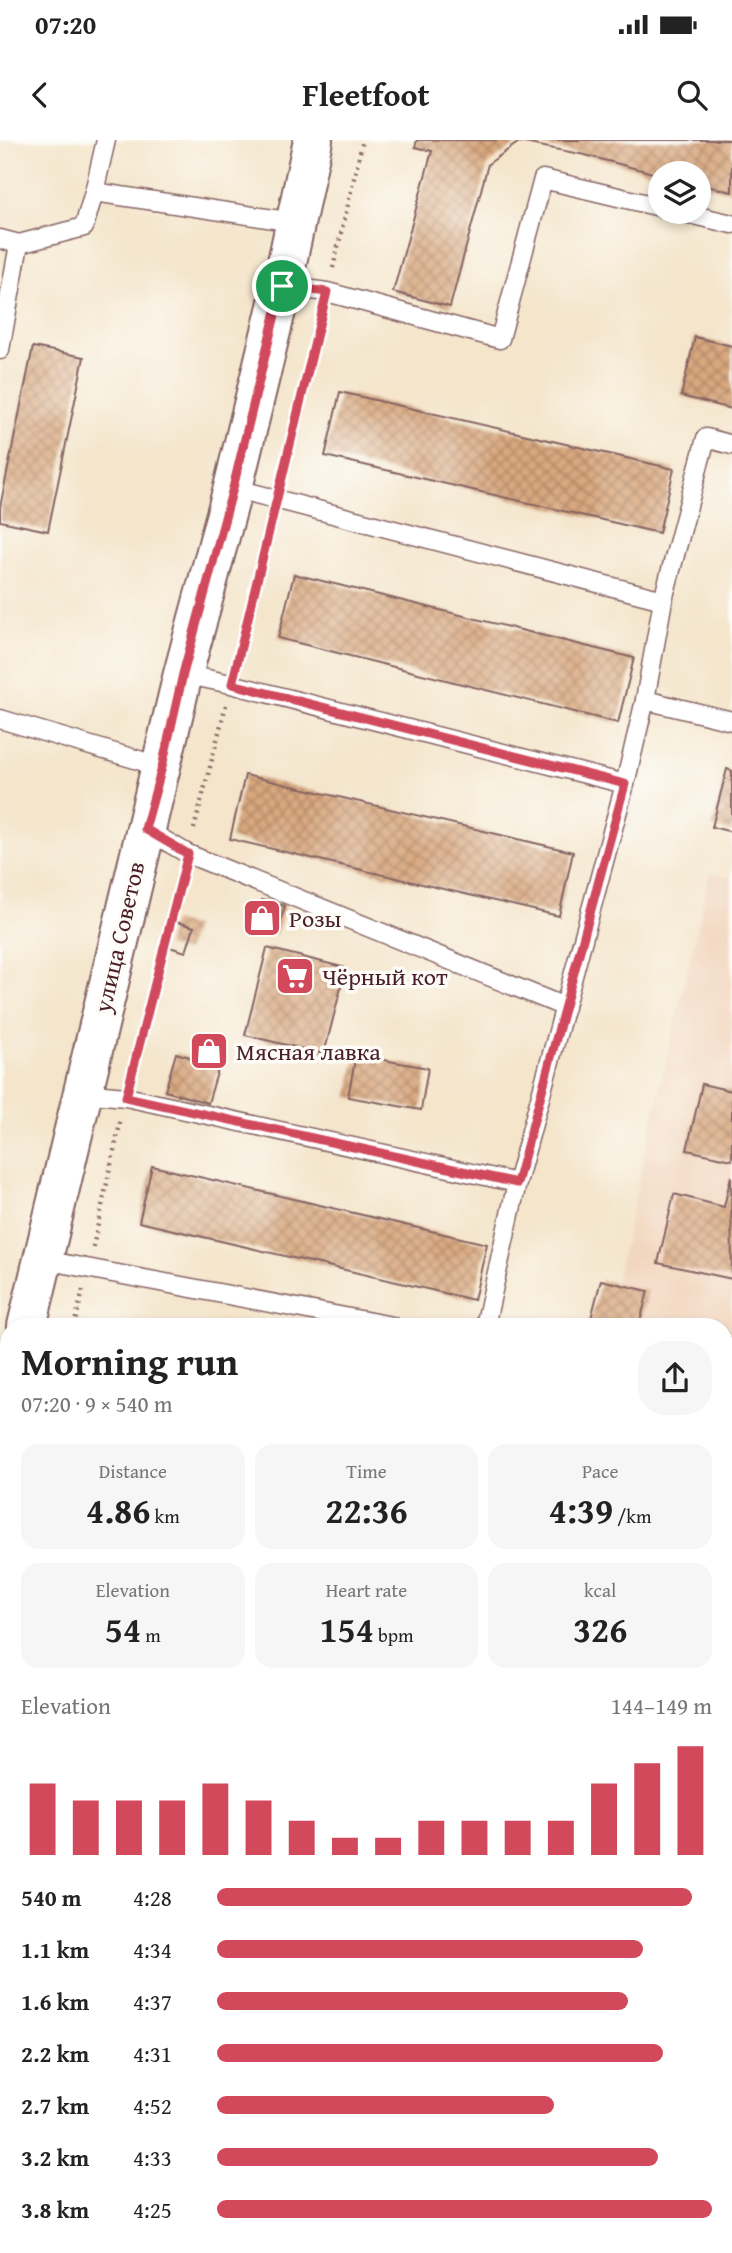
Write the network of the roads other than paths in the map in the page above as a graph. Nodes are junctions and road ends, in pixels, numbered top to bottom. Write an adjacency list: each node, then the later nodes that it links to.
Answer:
1 (106, 140): 3 (lane)
2 (313, 140): 6 (street, улица Советов)
3 (94, 192): 6 (lane); 9 (lane)
4 (648, 204): 10 (lane)
5 (711, 219): 7 (lane)
6 (294, 222): 10 (street, улица Советов)
7 (732, 224)
8 (0, 239): 9 (lane)
9 (19, 244): 11 (lane)
10 (282, 286): 13 (street, улица Советов)
11 (0, 349)
12 (732, 445): 14 (lane)
13 (233, 488): 14 (lane); 15 (street, улица Советов)
14 (663, 600): 16 (lane)
15 (183, 674): 19 (street, улица Советов); 20 (lane)
16 (645, 700): 18 (lane); 20 (lane)
17 (0, 719): 19 (lane)
18 (732, 721)
19 (162, 767): 21 (street, улица Советов)
20 (625, 784): 22 (lane)
21 (145, 829): 22 (lane); 23 (street, улица Советов)
22 (565, 1007): 24 (lane)
23 (82, 1093): 24 (lane); 25 (street, улица Советов)
24 (517, 1183): 28 (lane)
25 (44, 1260): 26 (street, улица Советов); 27 (lane)
26 (29, 1318)
27 (350, 1318)
28 (487, 1318)

